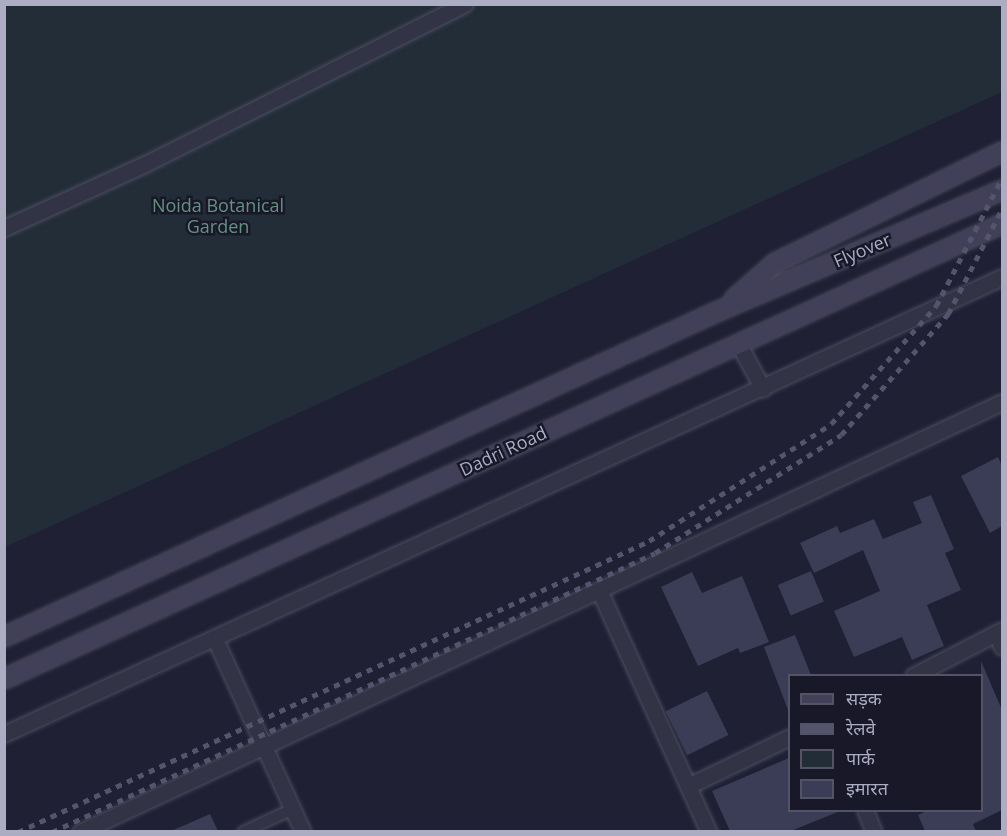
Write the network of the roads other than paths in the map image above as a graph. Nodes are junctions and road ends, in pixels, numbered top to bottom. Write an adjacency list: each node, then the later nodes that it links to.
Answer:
1 (460, 6): 5 (street)
2 (1002, 152): 7 (main road)
3 (1002, 190): 7 (main road, Flyover)
4 (1002, 224): 8 (main road, Dadri Road)
5 (4, 228)
6 (1002, 277): 9 (street)
7 (722, 310): 12 (main road, Dadri Road)
8 (738, 343): 9 (street); 16 (main road, Dadri Road)
9 (763, 389): 14 (street)
10 (1002, 402): 11 (street)
11 (599, 590): 19 (street); 20 (street)
12 (4, 637)
13 (1000, 637): 15 (street)
14 (215, 639): 17 (street); 19 (street)
15 (915, 674)
16 (4, 679)
17 (4, 734)
18 (788, 737): 20 (street)
19 (264, 746): 21 (street); 23 (street)
20 (688, 786): 26 (street)
21 (293, 810): 24 (street); 25 (street)
22 (866, 812): 27 (street)
23 (80, 831)
24 (243, 831)
25 (303, 831)
26 (709, 831)
27 (874, 831)

